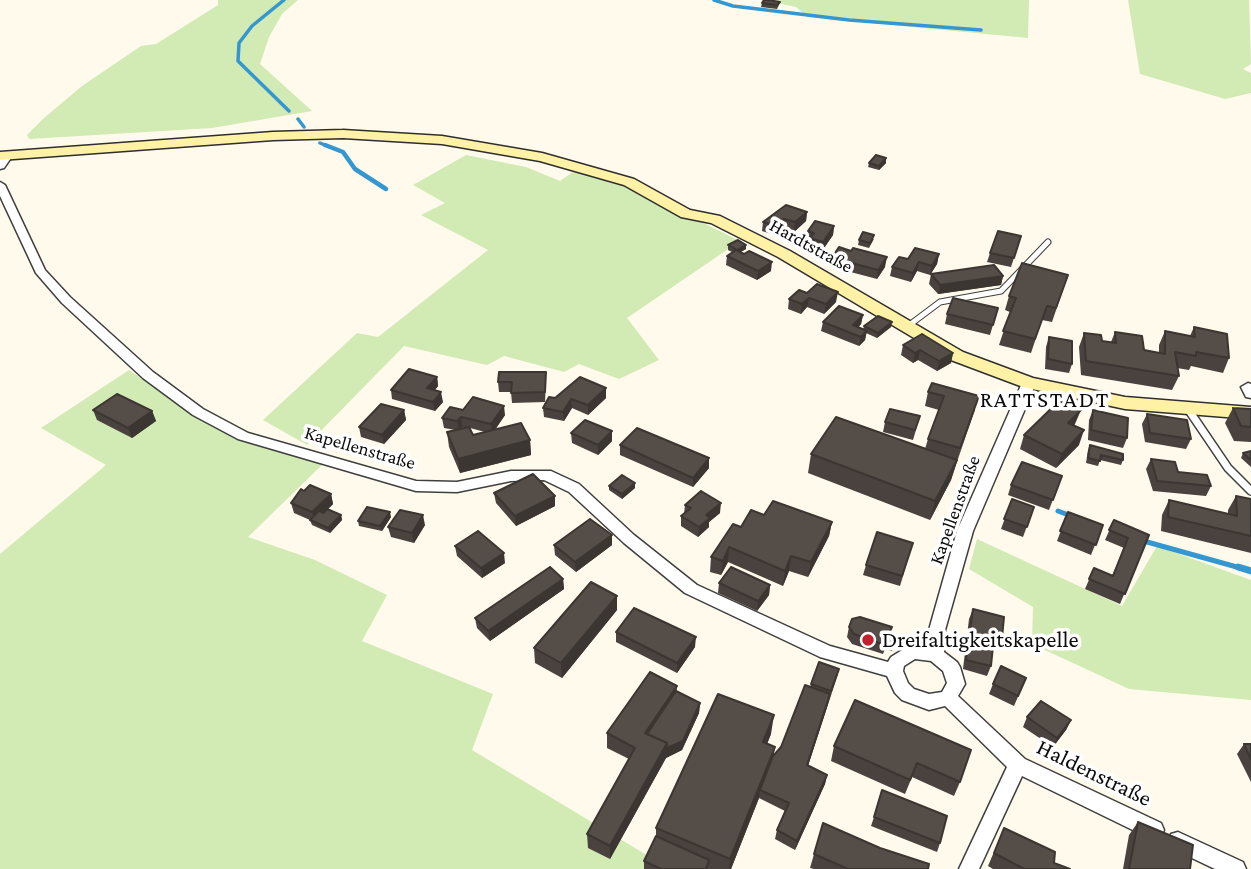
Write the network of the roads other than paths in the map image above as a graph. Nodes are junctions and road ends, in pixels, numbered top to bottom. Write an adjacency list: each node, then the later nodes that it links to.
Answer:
1 (3, 159): 4 (street, Hardtstraße)
2 (0, 185): 10 (street, Kapellenstraße)
3 (1048, 242): 4 (lane)
4 (908, 326): 5 (street, Hardtstraße)
5 (1028, 383): 6 (street, Hardtstraße); 9 (street, Kapellenstraße)
6 (1188, 409): 7 (street, Hardtstraße); 8 (lane)
7 (1251, 413)
8 (1251, 491)
9 (935, 655): 10 (street); 11 (street)
10 (894, 671): 11 (street)
11 (948, 698): 12 (street, Haldenstraße)
12 (1018, 765): 13 (street); 14 (street, Haldenstraße)
13 (969, 869)
14 (1236, 869)

